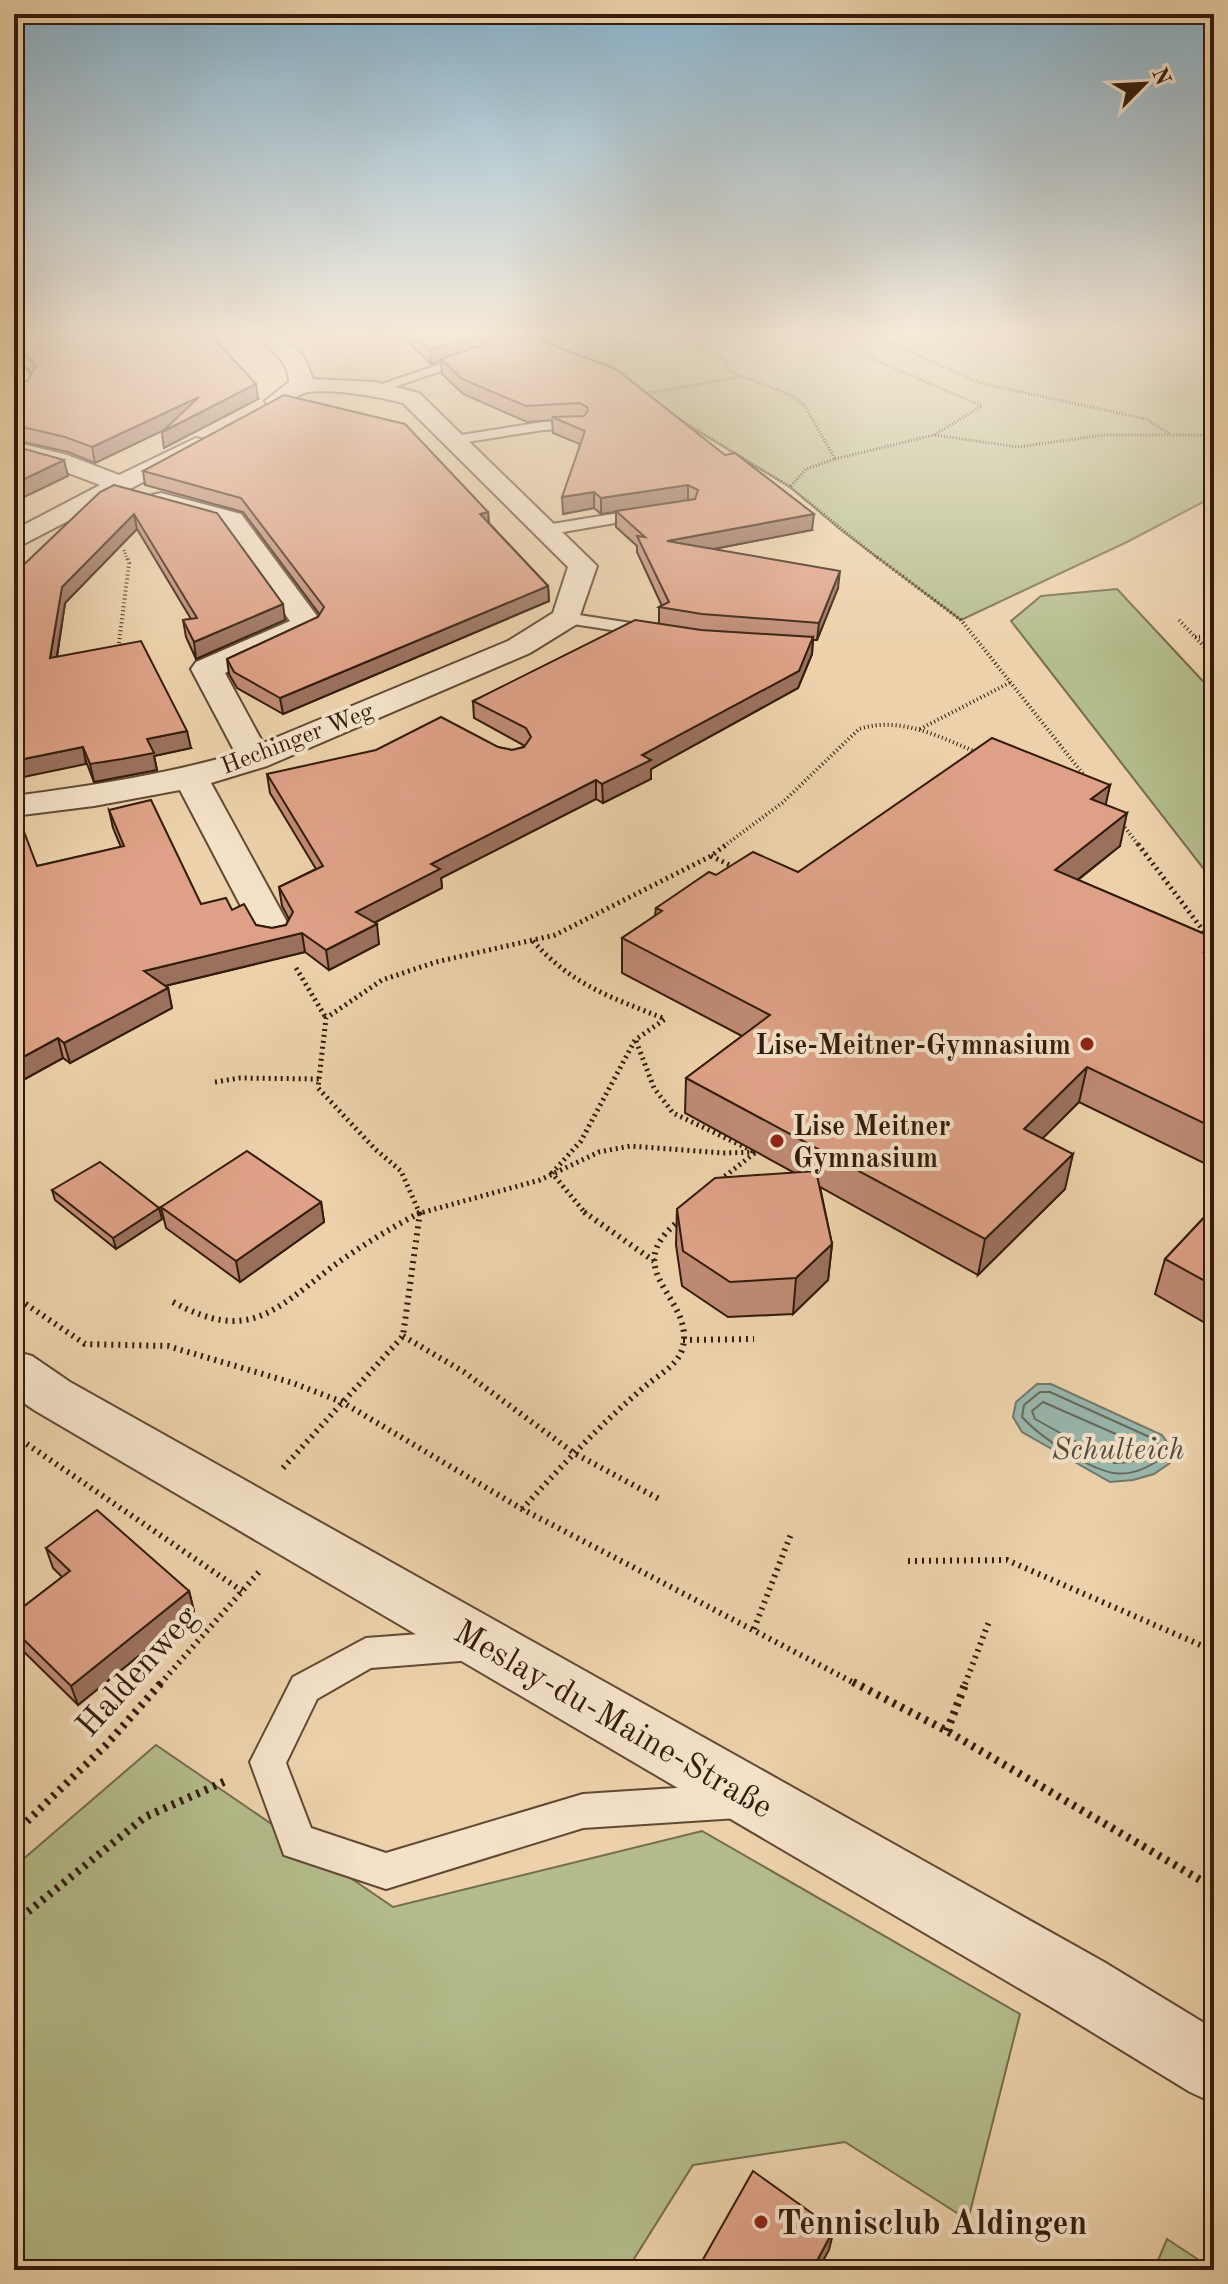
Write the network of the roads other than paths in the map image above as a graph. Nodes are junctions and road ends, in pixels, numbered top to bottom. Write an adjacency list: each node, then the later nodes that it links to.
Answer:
1 (205, 440): 4 (street)
2 (455, 440): 6 (street)
3 (14, 450): 4 (street)
4 (116, 486): 7 (street); 12 (street)
5 (673, 511): 6 (lane)
6 (546, 530): 8 (street)
7 (14, 541)
8 (566, 618): 9 (lane); 10 (street, Hechinger Weg)
9 (672, 634)
10 (402, 697): 11 (street, Hechinger Weg); 12 (street, Hechinger Weg)
11 (443, 719)
12 (255, 759): 13 (street, Hechinger Weg)
13 (191, 778): 14 (street, Hechinger Weg); 15 (street, Hechinger Weg)
14 (14, 806)
15 (274, 933)
16 (14, 1370): 17 (street, Meslay-du-Maine-Straße)
17 (485, 1644): 18 (street, Meslay-du-Maine-Straße); 18 (lane)
18 (758, 1800): 19 (street, Meslay-du-Maine-Straße)
19 (1214, 2068)

